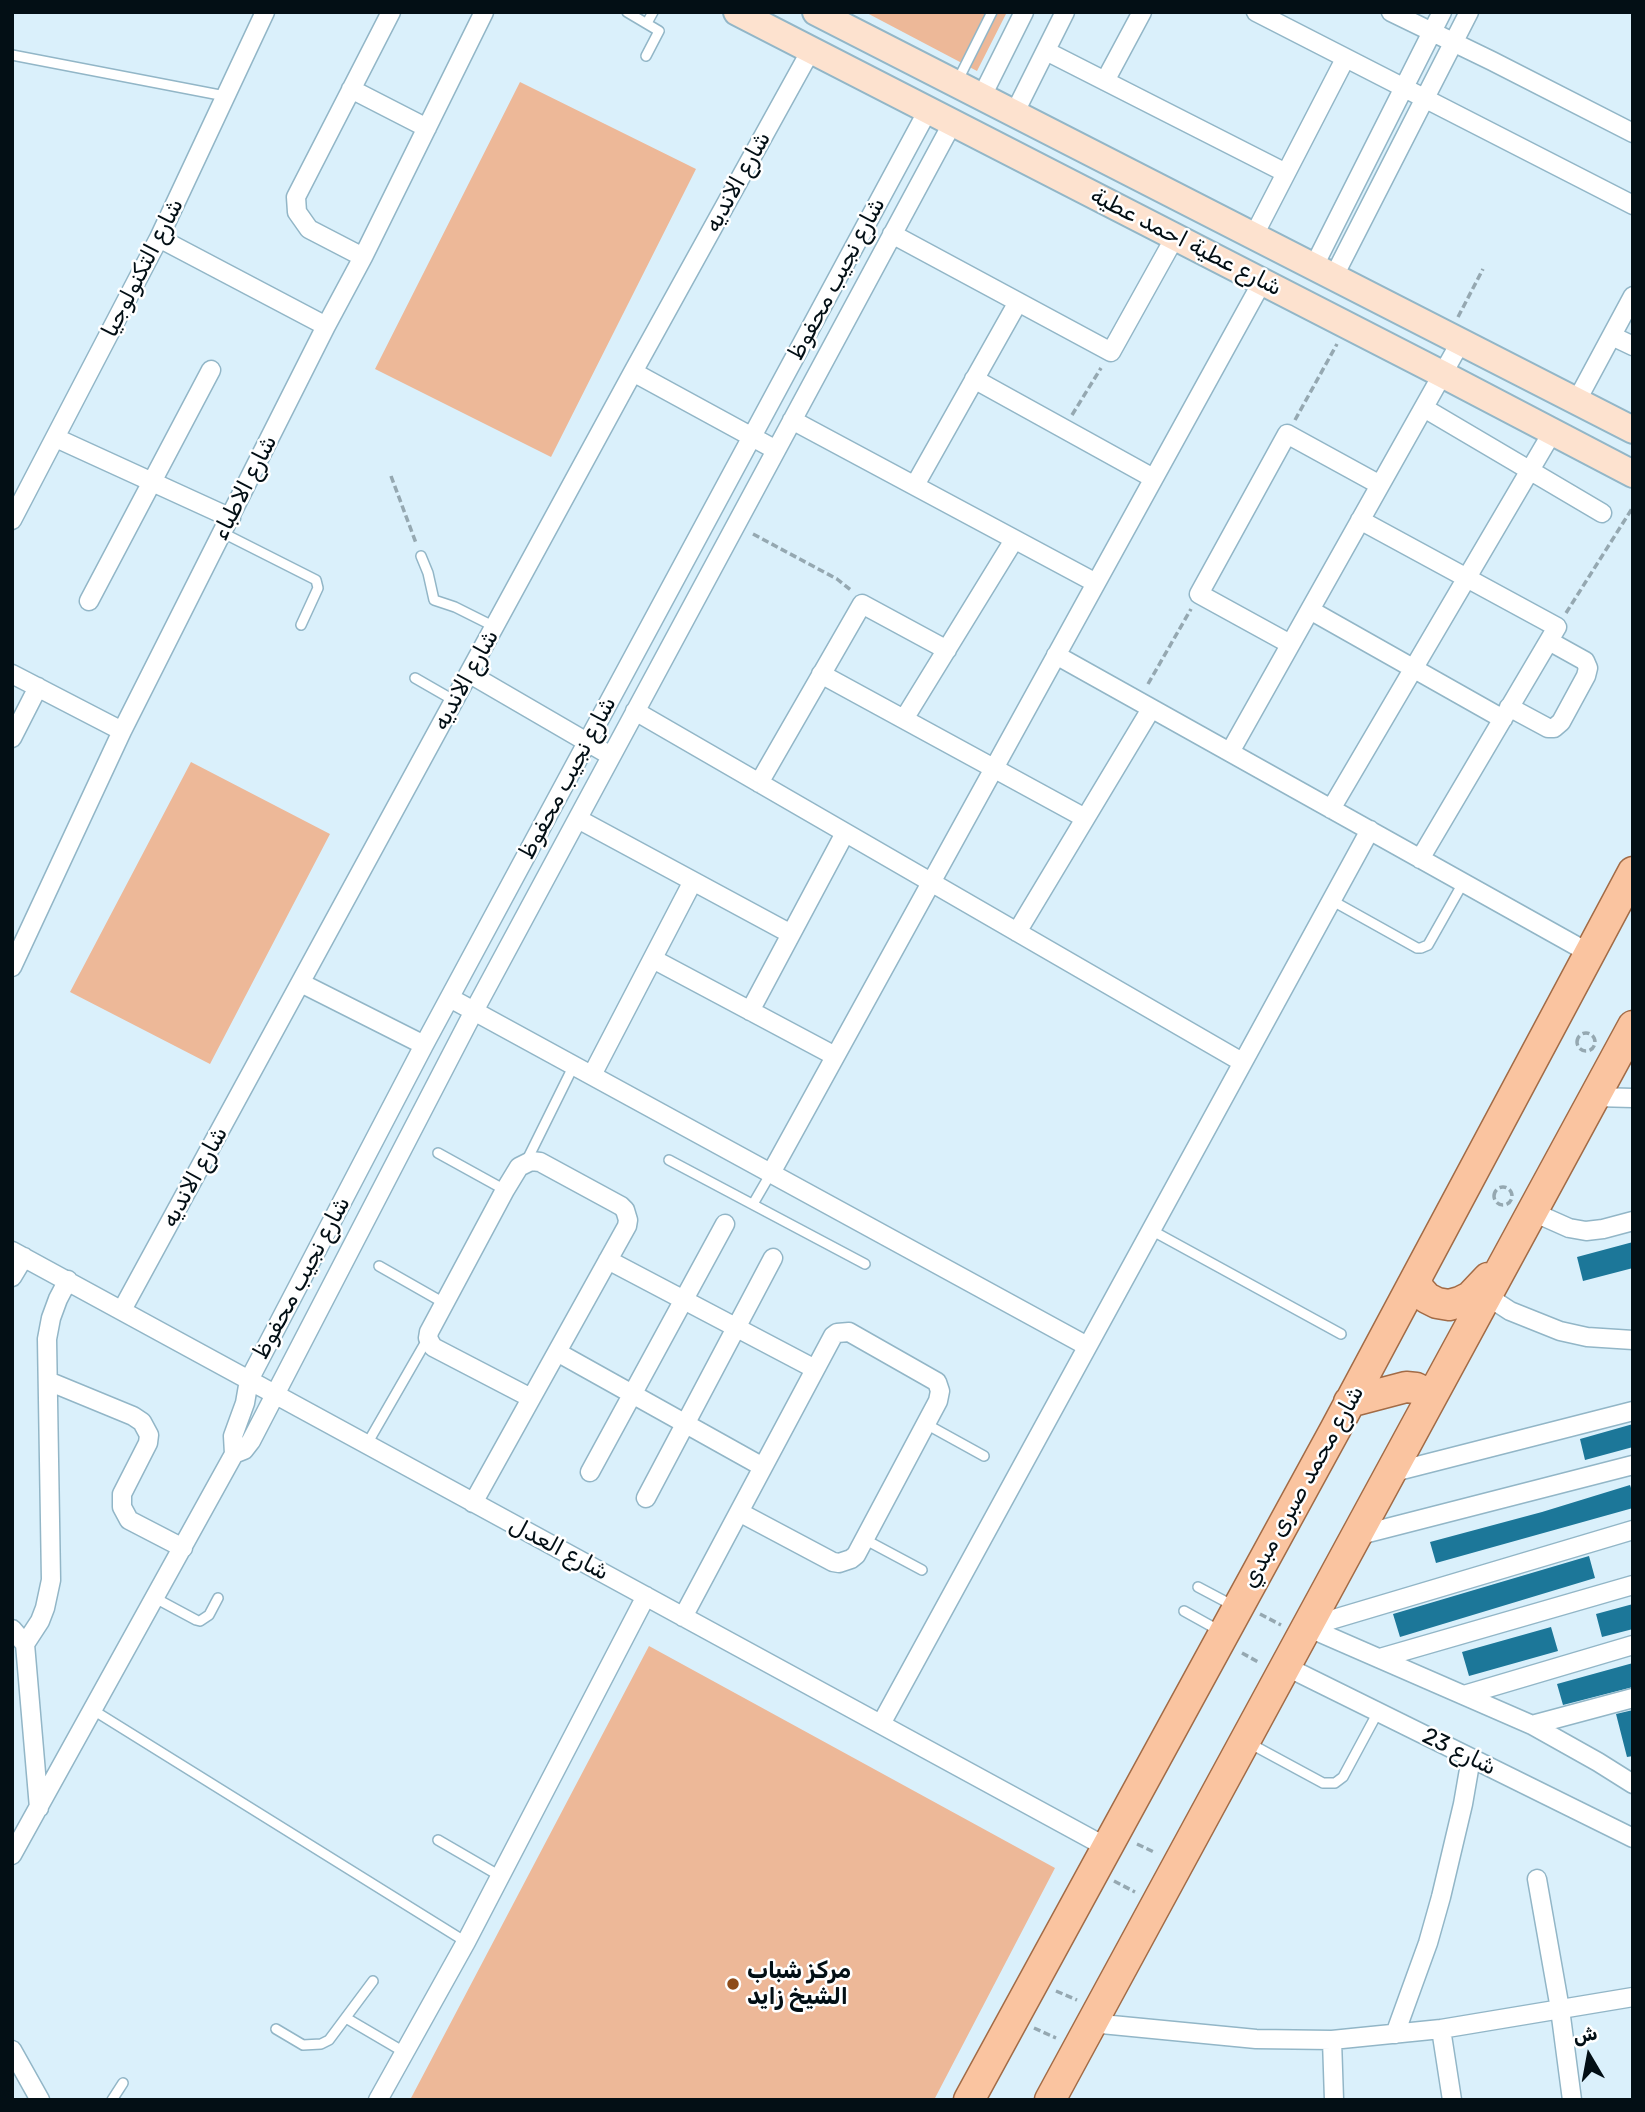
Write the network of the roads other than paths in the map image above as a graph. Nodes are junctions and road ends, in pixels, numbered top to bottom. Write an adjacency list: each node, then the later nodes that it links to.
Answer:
1 (265, 12): 28 (street, شارع التكنولوجيا)
2 (391, 12): 26 (street)
3 (484, 12): 34 (street, شارع الاطباء)
4 (627, 12): 16 (lane)
5 (653, 12): 16 (lane)
6 (816, 12): 25 (street, شارع عطية احمد عطية)
7 (992, 12): 25 (lane)
8 (1024, 12): 29 (street)
9 (1065, 12): 20 (street)
10 (1142, 12): 24 (street)
11 (1256, 12): 23 (street)
12 (1391, 12): 17 (street)
13 (1442, 12): 17 (street)
14 (1469, 12): 18 (street)
15 (744, 14): 19 (street, شارع عطية احمد عطية)
16 (647, 23): 22 (lane)
17 (1431, 33): 18 (street); 27 (street)
18 (1454, 43): 30 (street); 35 (street)
19 (811, 50): 31 (street, شارع عطية احمد عطية); 52 (street, شارع الانديه)
20 (1046, 51): 24 (street); 32 (street)
21 (12, 55): 28 (lane)
22 (646, 56)
23 (1345, 59): 27 (street); 36 (street)
24 (1105, 81): 36 (street)
25 (956, 83): 29 (street, شارع عطية احمد عطية)
26 (351, 89): 34 (street); 42 (street)
27 (1403, 89): 30 (street); 43 (street)
28 (225, 96): 41 (street, شارع التكنولوجيا)
29 (982, 98): 32 (street, شارع عطية احمد عطية)
30 (1425, 100): 37 (street); 43 (street)
31 (928, 110): 33 (street, شارع عطية احمد عطية); 61 (street, شارع نجيب محفوظ)
32 (1014, 114): 40 (street, شارع عطية احمد عطية)
33 (953, 122): 38 (street, شارع نجيب محفوظ); 39 (street, شارع عطية احمد عطية)
34 (426, 128): 42 (street, شارع الاطباء)
35 (1633, 133)
36 (1286, 173): 40 (street)
37 (1633, 205)
38 (892, 234): 46 (street); 57 (street, شارع نجيب محفوظ)
39 (1175, 237): 44 (street, شارع عطية احمد عطية); 46 (street)
40 (1253, 237): 43 (street, شارع عطية احمد عطية)
41 (159, 238): 47 (street); 60 (street, شارع التكنولوجيا)
42 (363, 257): 47 (street, شارع الاطباء)
43 (1323, 273): 49 (street, شارع عطية احمد عطية)
44 (1262, 282): 53 (street, شارع عطية احمد عطية); 65 (street)
45 (1633, 296): 48 (street)
46 (1018, 302): 54 (street)
47 (326, 326): 72 (street, شارع الاطباء)
48 (1612, 335): 50 (street); 55 (street)
49 (1454, 340): 53 (street); 55 (street, شارع عطية احمد عطية)
50 (1633, 346)
51 (211, 370): 66 (street)
52 (633, 372): 61 (street); 80 (street, شارع الانديه)
53 (1442, 374): 56 (street); 59 (street, شارع عطية احمد عطية)
54 (975, 379): 65 (street); 67 (street)
55 (1576, 402): 58 (street, شارع عطية احمد عطية)
56 (1424, 408): 63 (street); 68 (street)
57 (792, 420): 62 (street, شارع نجيب محفوظ); 67 (street)
58 (1633, 430)
59 (1553, 431): 63 (street); 64 (street, شارع عطية احمد عطية)
60 (56, 438): 66 (street); 70 (street, شارع التكنولوجيا)
61 (751, 438): 62 (street); 98 (street, شارع نجيب محفوظ)
62 (776, 450): 93 (street, شارع نجيب محفوظ)
63 (1530, 471): 69 (street); 75 (street)
64 (1633, 474)
65 (1153, 478): 76 (street)
66 (152, 482): 72 (street); 77 (street)
67 (915, 485): 73 (street)
68 (1380, 485): 71 (street); 82 (street)
69 (1602, 513)
70 (12, 520)
71 (1360, 520): 75 (street); 78 (street)
72 (227, 526): 79 (lane); 96 (street, شارع الاطباء)
73 (1014, 540): 76 (street); 83 (street)
74 (421, 556): 80 (lane)
75 (1467, 578): 81 (street); 85 (street)
76 (1096, 583): 84 (street)
77 (89, 601)
78 (1310, 610): 82 (street); 85 (street)
79 (301, 625)
80 (495, 627): 87 (street, شارع الانديه)
81 (1553, 634): 94 (street); 94 (street)
82 (1290, 644): 99 (street)
83 (947, 650): 88 (street); 95 (street)
84 (1056, 655): 92 (street); 101 (street)
85 (1414, 668): 94 (street); 103 (street)
86 (12, 674): 90 (street)
87 (470, 674): 91 (street, شارع الانديه); 98 (street)
88 (821, 674): 95 (street); 102 (street)
89 (415, 678): 91 (lane)
90 (38, 687): 96 (street); 97 (street)
91 (455, 701): 120 (street, شارع الانديه)
92 (1145, 705): 99 (street); 104 (street)
93 (635, 711): 100 (street, شارع نجيب محفوظ); 102 (street)
94 (1506, 713): 108 (street)
95 (904, 719): 101 (street)
96 (122, 731): 116 (street, شارع الاطباء)
97 (12, 737)
98 (587, 743): 100 (street); 121 (street, شارع نجيب محفوظ)
99 (1230, 752): 103 (street)
100 (611, 757): 105 (street, شارع نجيب محفوظ)
101 (994, 768): 104 (street); 111 (street)
102 (759, 783): 107 (street)
103 (1331, 809): 106 (street)
104 (1085, 818): 114 (street)
105 (578, 819): 110 (street); 122 (street, شارع نجيب محفوظ)
106 (1370, 830): 108 (street); 113 (street)
107 (845, 833): 111 (street); 115 (street)
108 (1420, 859): 112 (street)
109 (1633, 872): 117 (main road, شارع محمد صبرى مبدي)
110 (693, 881): 115 (street); 118 (street)
111 (931, 882): 114 (street); 126 (street)
112 (1463, 883): 113 (lane); 117 (street)
113 (1331, 900): 127 (street)
114 (1017, 932): 127 (street)
115 (791, 934): 123 (street)
116 (19, 935): 119 (street, شارع الاطباء)
117 (1589, 953): 149 (main road, شارع محمد صبرى مبدي)
118 (653, 959): 123 (street); 129 (street)
119 (12, 968)
120 (301, 983): 125 (street); 154 (street, شارع الانديه)
121 (450, 998): 122 (street); 125 (street, شارع نجيب محفوظ)
122 (474, 1011): 128 (street); 164 (street, شارع نجيب محفوظ)
123 (750, 1011): 126 (street)
124 (1629, 1043): 130 (main road)
125 (424, 1045): 162 (street, شارع نجيب محفوظ)
126 (835, 1056): 135 (street)
127 (1242, 1062): 141 (street)
128 (574, 1065): 129 (street); 134 (lane)
129 (592, 1075): 135 (street)
130 (1595, 1097): 131 (street); 138 (main road)
131 (1633, 1098)
132 (438, 1153): 136 (lane)
133 (669, 1160): 137 (lane)
134 (526, 1162): 136 (street); 144 (street)
135 (771, 1173): 137 (lane); 159 (street)
136 (505, 1190): 153 (street)
137 (753, 1204): 146 (lane)
138 (1532, 1212): 139 (street); 145 (main road)
139 (1633, 1221)
140 (724, 1224): 152 (street)
141 (1151, 1230): 156 (lane); 159 (street)
142 (18, 1254): 148 (street); 150 (street, شارع العدل)
143 (773, 1258): 155 (street)
144 (608, 1259): 152 (street); 160 (street)
145 (1506, 1261): 149 (main road); 151 (main road)
146 (866, 1264)
147 (379, 1266): 153 (lane)
148 (12, 1277)
149 (1416, 1279): 168 (main road, شارع محمد صبرى مبدي)
150 (68, 1280): 154 (street, شارع العدل); 163 (street)
151 (1487, 1296): 158 (street); 167 (main road)
152 (684, 1300): 155 (street); 165 (street)
153 (445, 1304): 157 (street)
154 (122, 1310): 162 (street, شارع العدل)
155 (736, 1328): 161 (street); 170 (street)
156 (1341, 1334)
157 (428, 1338): 166 (street); 172 (lane)
158 (1633, 1340)
159 (1087, 1346): 205 (street)
160 (557, 1352): 165 (street); 166 (street)
161 (815, 1369): 171 (street); 176 (street)
162 (249, 1380): 164 (street, شارع العدل); 173 (street, شارع نجيب محفوظ)
163 (48, 1381): 185 (street); 197 (street)
164 (275, 1394): 172 (street, شارع العدل); 173 (street, شارع نجيب محفوظ)
165 (633, 1394): 170 (street); 177 (street)
166 (531, 1398): 180 (street)
167 (1430, 1398): 168 (main road); 178 (main road)
168 (1349, 1402): 194 (main road, شارع محمد صبرى مبدي)
169 (1633, 1412): 178 (street)
170 (685, 1423): 176 (street); 179 (street)
171 (926, 1424): 174 (lane); 184 (street)
172 (367, 1444): 180 (street, شارع العدل)
173 (234, 1454): 185 (street, شارع نجيب محفوظ)
174 (984, 1455)
175 (1633, 1465): 183 (street)
176 (763, 1467): 181 (street)
177 (590, 1472)
178 (1390, 1473): 183 (main road)
179 (646, 1498)
180 (473, 1503): 189 (street, شارع العدل)
181 (739, 1512): 184 (street); 193 (street)
182 (1633, 1530): 196 (street)
183 (1356, 1536): 196 (main road)
184 (864, 1539): 186 (lane)
185 (183, 1548): 190 (street, شارع نجيب محفوظ)
186 (922, 1570)
187 (1633, 1585): 199 (street)
188 (1198, 1587): 194 (lane)
189 (646, 1596): 193 (street, شارع العدل); 215 (street)
190 (155, 1598): 191 (lane); 203 (street, شارع نجيب محفوظ)
191 (218, 1598)
192 (1184, 1611): 194 (lane)
193 (683, 1616): 205 (street, شارع العدل)
194 (1230, 1621): 213 (main road, شارع محمد صبرى مبدي)
195 (12, 1629): 197 (street)
196 (1305, 1632): 199 (street); 200 (main road)
197 (25, 1644): 210 (street)
198 (1633, 1645): 201 (street)
199 (1380, 1658): 201 (street)
200 (1282, 1670): 204 (street, شارع 23); 207 (main road)
201 (1464, 1695): 206 (street)
202 (1633, 1698): 206 (street)
203 (93, 1710): 210 (street, شارع نجيب محفوظ); 217 (lane)
204 (1378, 1712): 207 (lane); 208 (street, شارع 23)
205 (881, 1724): 213 (street, شارع العدل)
206 (1532, 1726): 209 (street)
207 (1244, 1741): 222 (main road)
208 (1471, 1758): 211 (street, شارع 23); 225 (street)
209 (1633, 1784)
210 (38, 1808): 214 (street, شارع نجيب محفوظ)
211 (1633, 1838)
212 (438, 1840): 215 (lane)
213 (1104, 1850): 233 (main road, شارع محمد صبرى مبدي)
214 (12, 1855)
215 (500, 1876): 217 (street)
216 (1536, 1879): 220 (street)
217 (466, 1942): 228 (street)
218 (373, 1982): 221 (lane)
219 (1633, 1997): 220 (street)
220 (1560, 2009): 224 (street); 237 (street)
221 (346, 2018): 223 (lane); 228 (lane)
222 (1089, 2027): 226 (street); 234 (main road)
223 (276, 2029)
224 (1441, 2029): 225 (street); 236 (street)
225 (1395, 2034): 226 (street)
226 (1332, 2040): 235 (street)
227 (12, 2050): 230 (street)
228 (404, 2052): 232 (street)
229 (123, 2083): 231 (lane)
230 (40, 2100)
231 (111, 2100)
232 (378, 2100)
233 (969, 2100)
234 (1050, 2100)
235 (1334, 2100)
236 (1451, 2100)
237 (1572, 2100)

